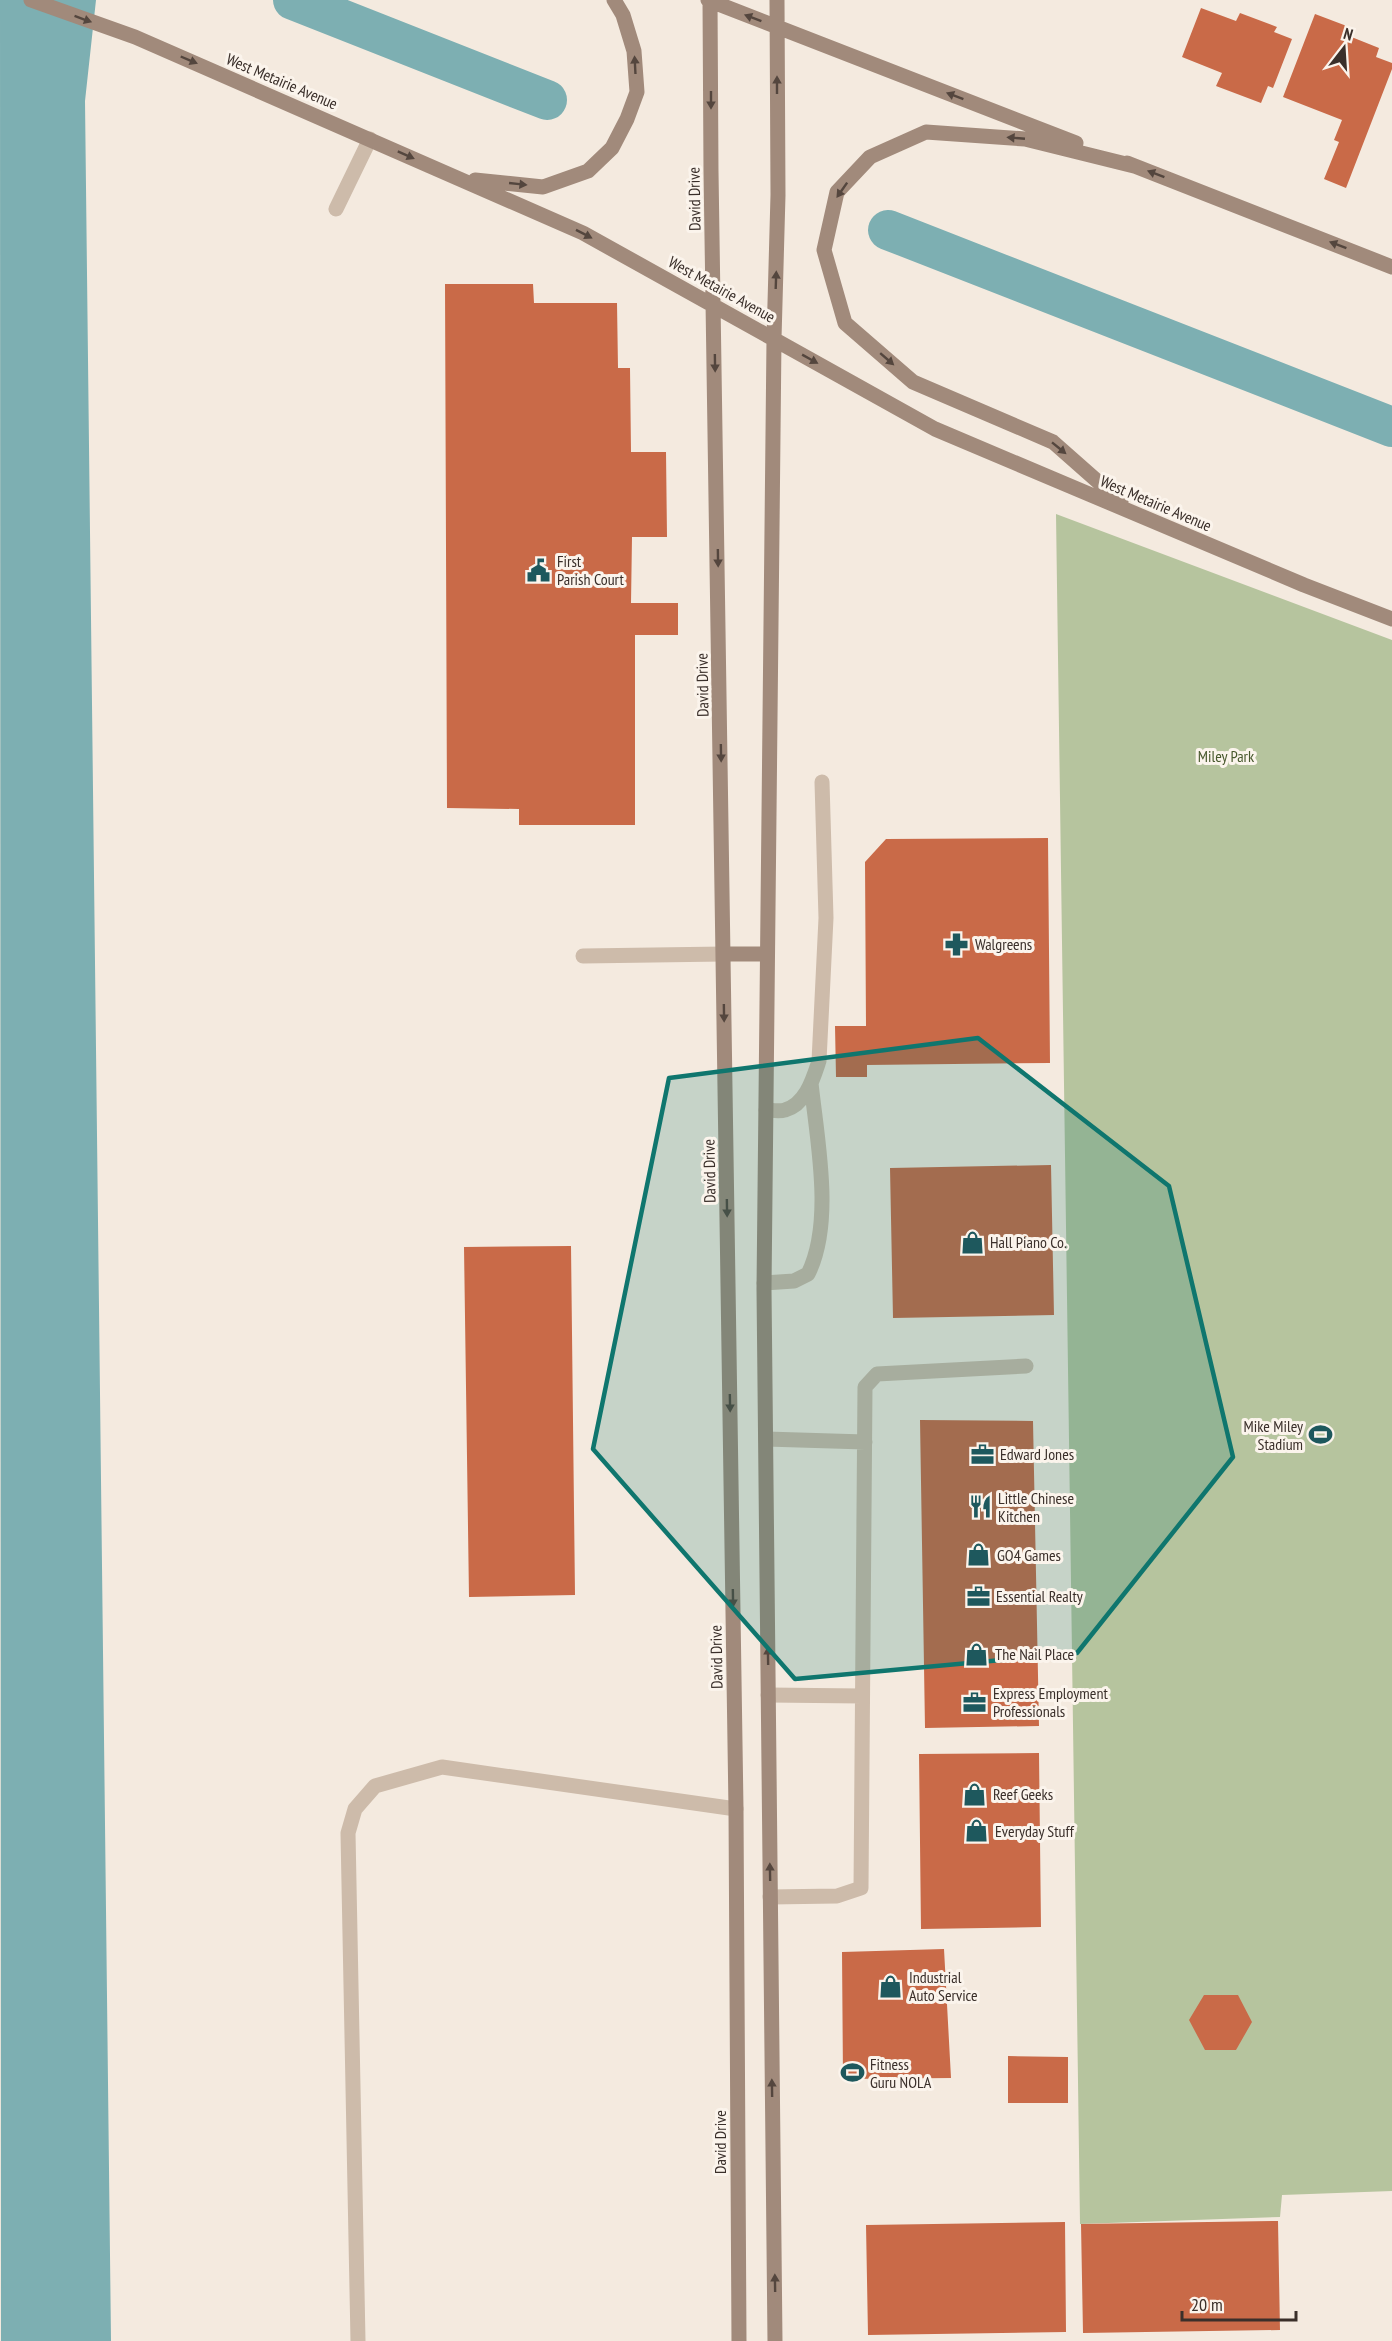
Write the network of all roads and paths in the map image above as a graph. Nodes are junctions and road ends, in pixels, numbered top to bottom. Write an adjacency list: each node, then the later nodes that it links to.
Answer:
1 (31, 0): 6 (main road, West Metairie Avenue, one-way to 6)
2 (614, 0): 8 (main road, one-way to 2)
3 (710, 0): 5 (main road, one-way to 3); 11 (main road, David Drive, one-way to 11)
4 (777, 0): 5 (main road)
5 (777, 27): 7 (main road, one-way to 5); 12 (main road, one-way to 5)
6 (370, 139): 8 (main road, West Metairie Avenue, one-way to 8); 9 (street)
7 (1134, 166): 10 (main road, one-way to 7); 13 (main road, one-way to 13)
8 (460, 178): 11 (main road, West Metairie Avenue, one-way to 11)
9 (336, 208)
10 (1392, 267)
11 (714, 304): 12 (main road, West Metairie Avenue); 16 (main road, David Drive, one-way to 16)
12 (774, 339): 13 (main road, West Metairie Avenue, one-way to 13); 17 (main road)
13 (1132, 512): 14 (main road, West Metairie Avenue)
14 (1392, 619)
15 (822, 782): 19 (street)
16 (724, 954): 17 (main road); 18 (street); 27 (main road, David Drive, one-way to 27)
17 (767, 954): 20 (main road)
18 (584, 956)
19 (811, 1083): 20 (street); 21 (street)
20 (766, 1110): 21 (main road)
21 (764, 1283): 23 (main road)
22 (1026, 1366): 24 (street)
23 (766, 1438): 24 (street); 25 (main road, one-way to 23)
24 (865, 1442): 26 (street)
25 (768, 1695): 26 (street); 28 (main road, one-way to 25)
26 (862, 1696): 28 (street)
27 (736, 1809): 29 (street); 30 (main road, David Drive)
28 (770, 1897): 31 (main road, one-way to 28)
29 (358, 2341)
30 (739, 2341)
31 (775, 2341)

